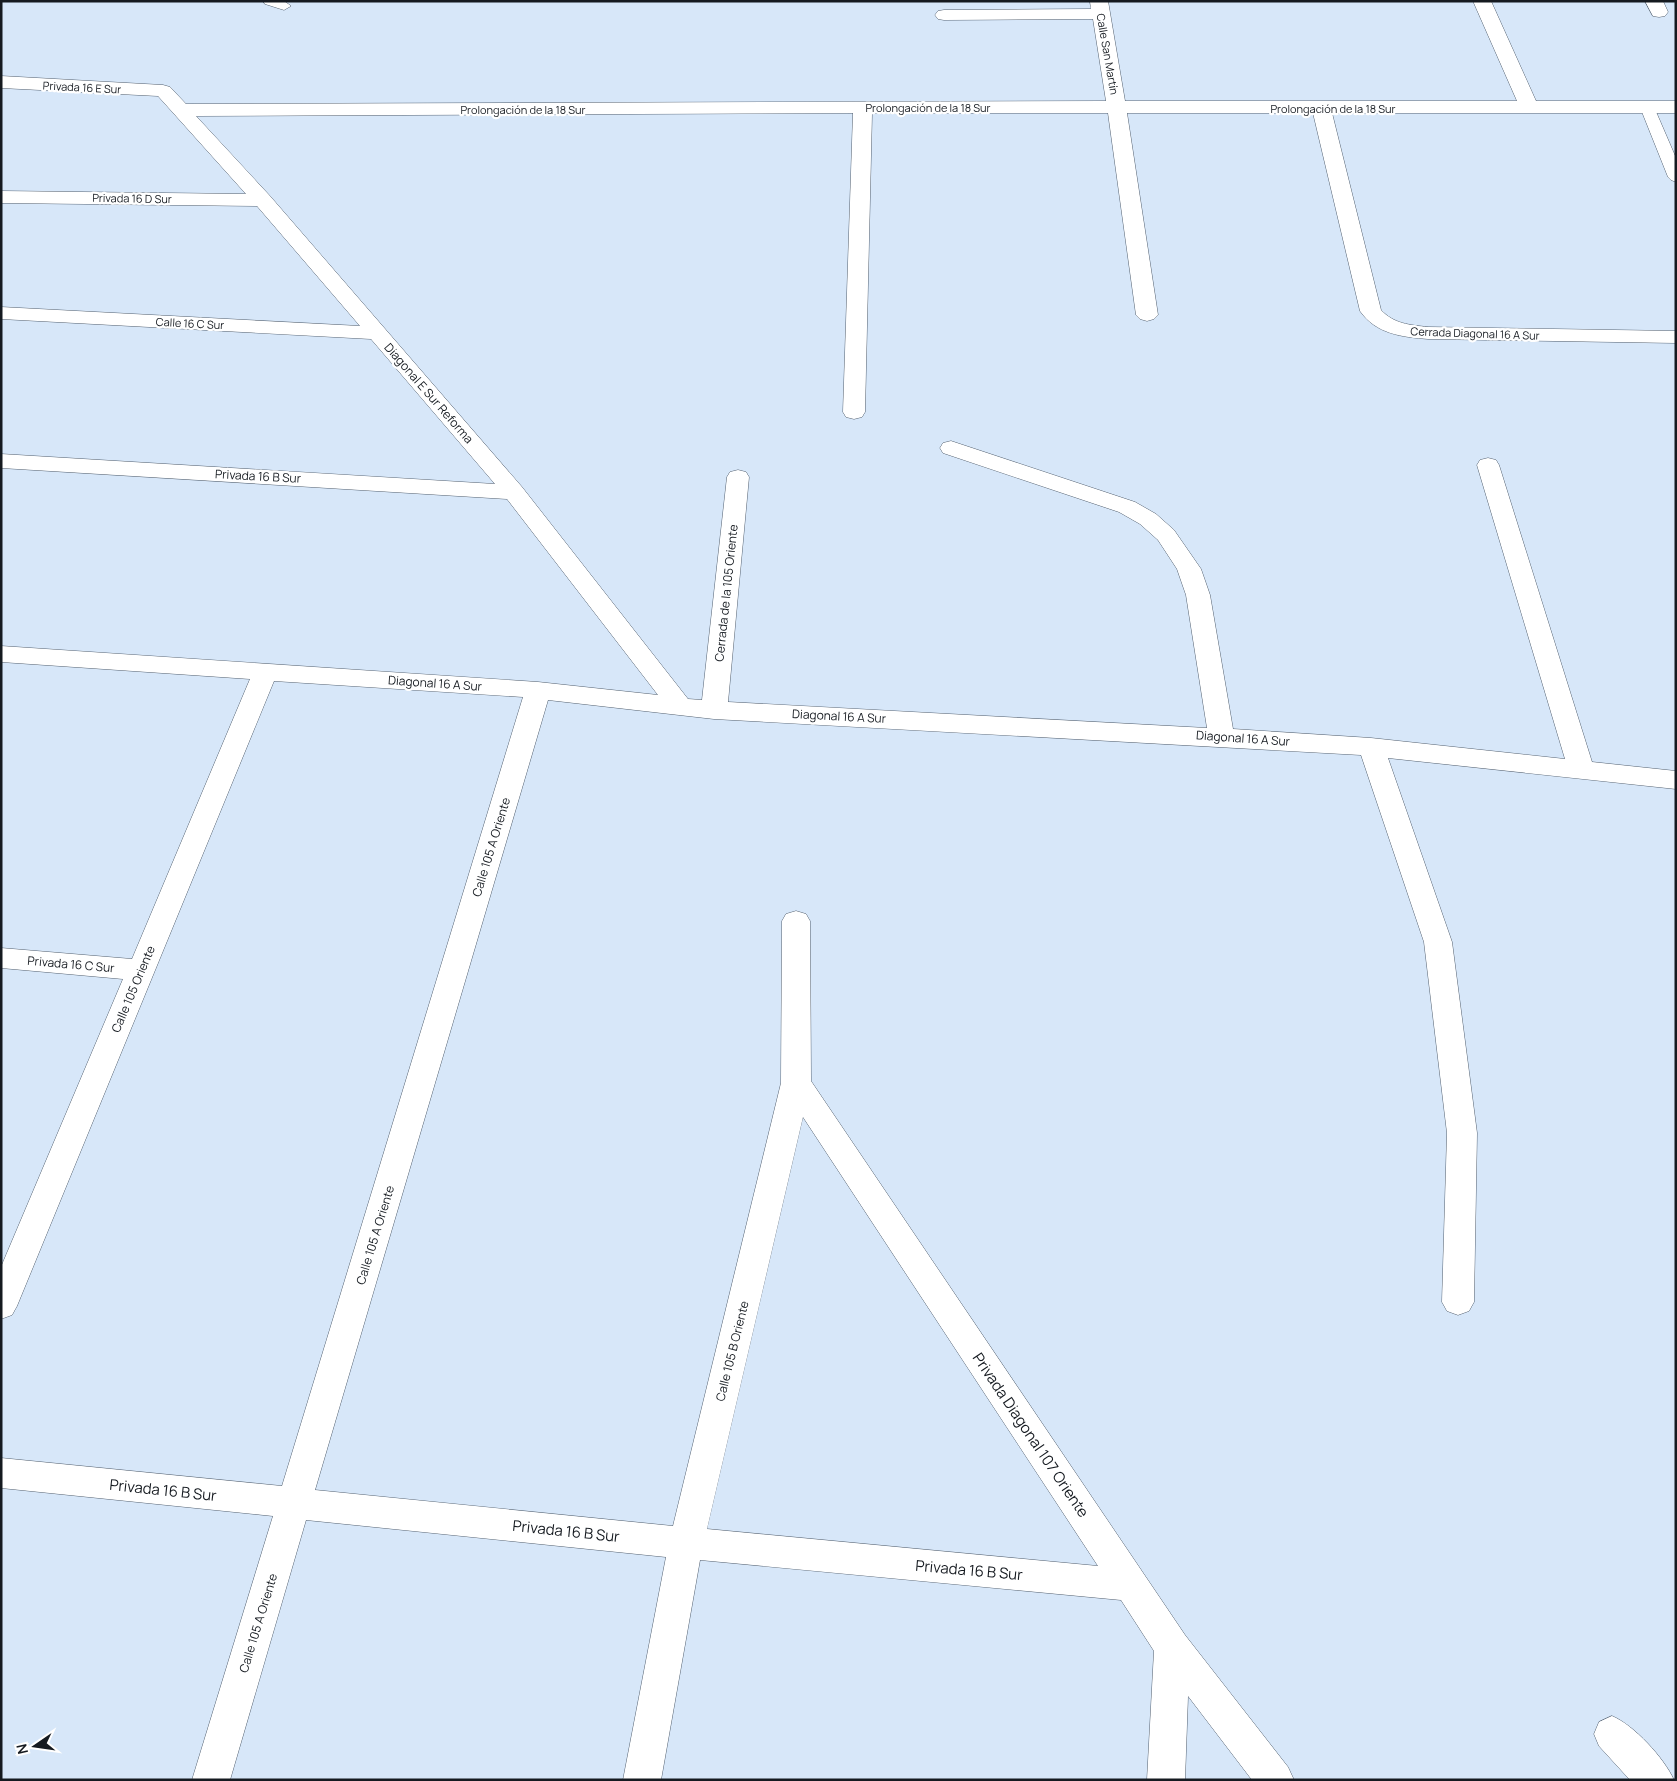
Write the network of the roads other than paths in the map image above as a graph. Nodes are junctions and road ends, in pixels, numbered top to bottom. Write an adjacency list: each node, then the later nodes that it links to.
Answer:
1 (270, 1): 3 (lane)
2 (1482, 1): 13 (street)
3 (284, 6)
4 (1100, 8): 5 (street); 11 (street, Calle San Martín)
5 (944, 15)
6 (1, 82): 7 (street, Privada 16 E Sur)
7 (163, 91): 14 (street, Diagonal E Sur Reforma)
8 (863, 107): 11 (street, Prolongación de la 18 Sur); 14 (street, Prolongación de la 18 Sur); 22 (street)
9 (1648, 107): 10 (street, Prolongación de la 18 Sur); 13 (street, Prolongación de la 18 Sur); 15 (lane)
10 (1676, 107)
11 (1117, 108): 12 (street, Prolongación de la 18 Sur); 19 (street, Calle San Martín)
12 (1321, 108): 13 (street, Prolongación de la 18 Sur); 21 (street, Cerrada Diagonal 16 A Sur)
13 (1529, 108)
14 (180, 110): 17 (street, Diagonal E Sur Reforma)
15 (1676, 177)
16 (1, 197): 17 (street, Privada 16 D Sur)
17 (263, 200): 20 (street, Diagonal E Sur Reforma)
18 (1, 313): 20 (street, Calle 16 C Sur)
19 (1147, 315)
20 (378, 333): 27 (street, Diagonal E Sur Reforma)
21 (1676, 337)
22 (854, 412)
23 (951, 448): 33 (street)
24 (1, 461): 27 (street, Privada 16 B Sur)
25 (1488, 466): 35 (street)
26 (738, 477): 32 (street, Cerrada de la 105 Oriente)
27 (514, 492): 31 (street, Diagonal E Sur Reforma)
28 (1, 654): 29 (street, Diagonal 16 A Sur)
29 (265, 672): 30 (street, Diagonal 16 A Sur); 39 (street, Calle 105 Oriente)
30 (538, 690): 31 (street, Diagonal 16 A Sur); 44 (street, Calle 105 A Oriente)
31 (681, 707): 32 (street, Diagonal 16 A Sur)
32 (714, 710): 33 (street, Diagonal 16 A Sur)
33 (1221, 736): 34 (street, Diagonal 16 A Sur)
34 (1371, 748): 35 (street, Diagonal 16 A Sur); 41 (street)
35 (1581, 768): 36 (street, Diagonal 16 A Sur)
36 (1676, 780)
37 (796, 922): 40 (street, Calle 105 B Oriente)
38 (1, 958): 39 (street, Privada 16 C Sur)
39 (141, 970): 42 (street, Calle 105 Oriente)
40 (796, 1083): 45 (street, Calle 105 B Oriente); 46 (street, Privada Diagonal 107 Oriente)
41 (1458, 1302)
42 (1, 1306)
43 (1, 1473): 44 (street, Privada 16 B Sur)
44 (294, 1504): 45 (street, Privada 16 B Sur); 49 (street, Calle 105 A Oriente)
45 (686, 1543): 46 (street, Privada 16 B Sur); 50 (street, Calle 105 B Oriente)
46 (1132, 1585): 47 (street, Privada Diagonal 107 Oriente)
47 (1172, 1647): 51 (street); 52 (street, Privada Diagonal 107 Oriente)
48 (1612, 1734): 53 (street)
49 (211, 1780)
50 (642, 1780)
51 (1166, 1780)
52 (1275, 1780)
53 (1655, 1780)

